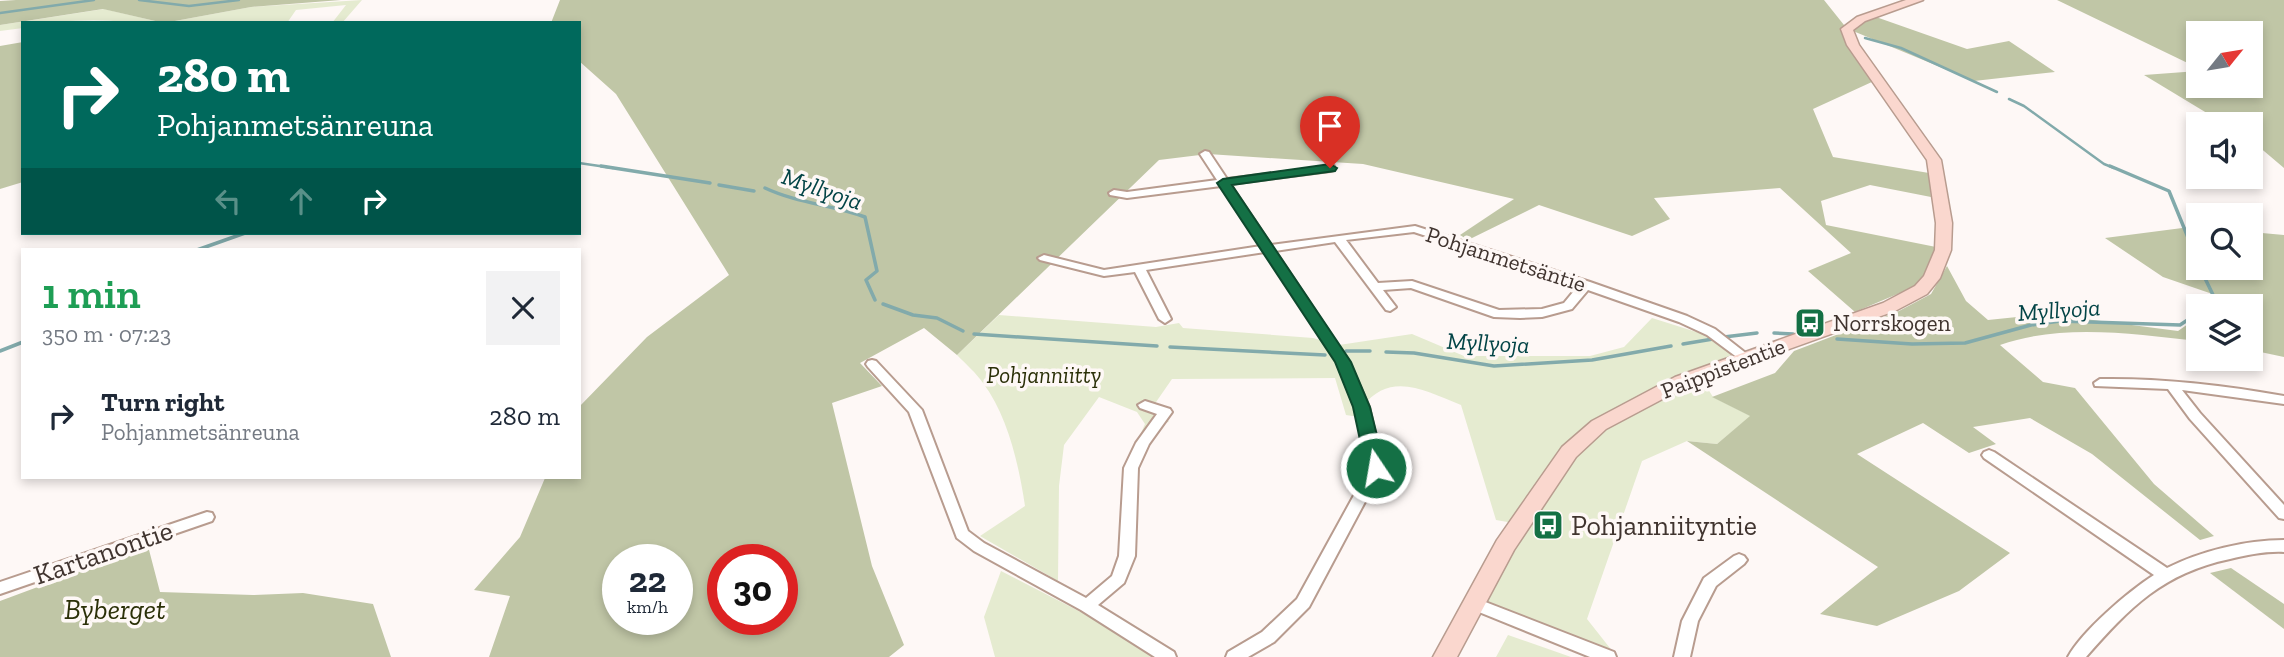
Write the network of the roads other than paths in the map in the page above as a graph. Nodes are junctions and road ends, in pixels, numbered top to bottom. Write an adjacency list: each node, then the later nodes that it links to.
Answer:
1 (1917, 0): 14 (street, Paippistentie)
2 (1205, 154): 4 (street)
3 (1330, 168): 4 (street)
4 (1223, 183): 5 (street); 7 (street)
5 (1114, 192)
6 (1338, 238): 7 (street, Pohjanmetsäntie); 10 (street, Pohjanmetsäntie); 11 (street)
7 (1267, 250): 9 (street, Pohjanmetsäntie); 30 (street)
8 (1044, 258): 9 (street, Pohjanmetsäntie)
9 (1139, 268): 13 (street)
10 (1586, 284): 11 (street); 14 (street, Pohjanmetsäntie)
11 (1375, 287): 12 (street)
12 (1390, 307)
13 (1165, 319)
14 (1746, 358): 27 (street, Paippistentie)
15 (873, 364): 28 (street)
16 (2100, 383): 17 (street)
17 (2172, 385): 18 (street); 21 (street)
18 (2284, 400)
19 (1145, 405): 28 (street)
20 (1989, 455): 25 (street)
21 (2284, 514)
22 (207, 517): 26 (street, Kartanontie)
23 (2284, 545): 25 (street)
24 (1739, 560): 33 (street)
25 (2164, 574): 34 (street)
26 (0, 588)
27 (1475, 604): 31 (street, Paippistentie); 32 (street)
28 (1087, 606): 29 (street)
29 (1168, 657)
30 (1234, 657)
31 (1445, 657)
32 (1608, 657)
33 (1682, 657)
34 (2076, 657)

